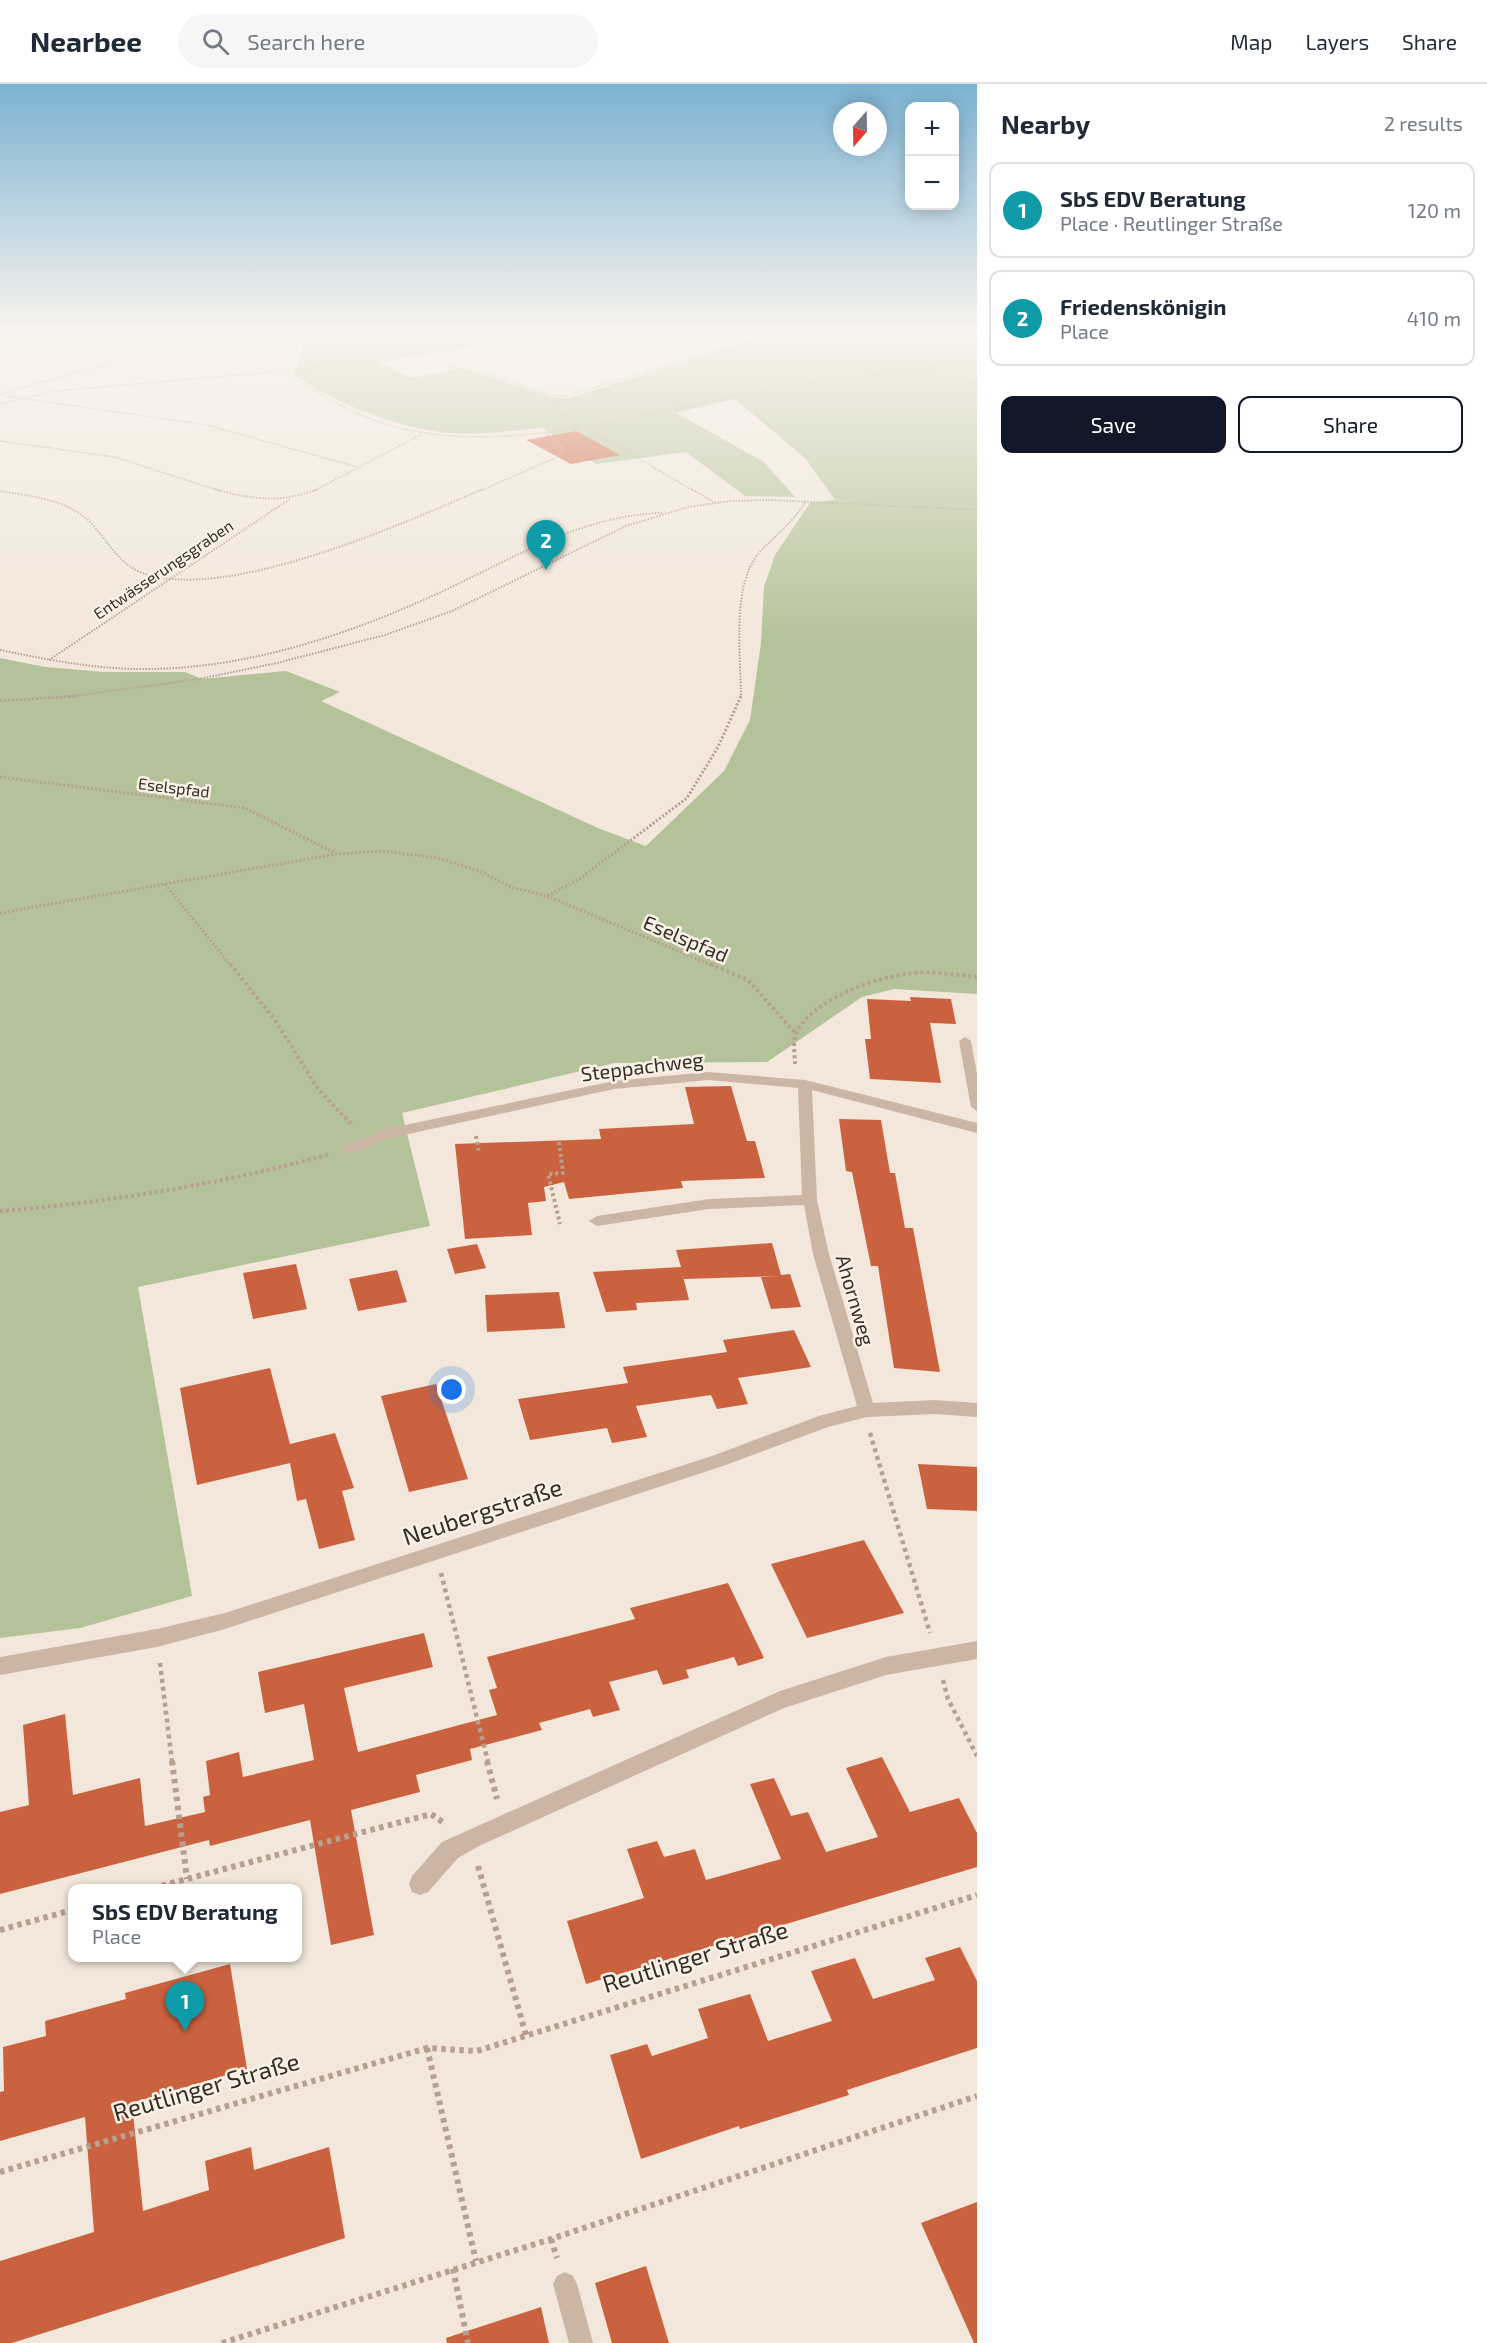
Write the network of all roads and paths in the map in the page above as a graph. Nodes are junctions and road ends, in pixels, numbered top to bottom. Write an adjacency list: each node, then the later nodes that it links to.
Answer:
1 (244, 435): 8 (path)
2 (419, 435): 8 (path)
3 (462, 435): 4 (path)
4 (506, 435)
5 (549, 435): 15 (path)
6 (601, 435): 12 (path)
7 (0, 441): 10 (path)
8 (358, 468): 10 (path)
9 (0, 491): 15 (path)
10 (291, 498): 15 (path, Entwässerungsgraben)
11 (806, 501): 12 (path); 13 (path); 22 (path)
12 (716, 503): 14 (path)
13 (977, 510)
14 (664, 513): 17 (path); 18 (path)
15 (171, 578): 17 (path, Entwässerungsgraben)
16 (0, 650): 17 (path)
17 (48, 660)
18 (0, 701)
19 (0, 777): 20 (path, Eselspfad)
20 (336, 854): 21 (path, Eselspfad); 22 (path, Eselspfad)
21 (164, 884): 23 (path, Eselspfad); 30 (path)
22 (546, 896): 25 (path, Eselspfad)
23 (0, 913)
24 (977, 977): 25 (path)
25 (796, 1034): 27 (path)
26 (965, 1041): 28 (lane)
27 (800, 1083): 29 (street, Steppachweg); 30 (street, Steppachweg); 33 (street, Ahornweg)
28 (977, 1107)
29 (977, 1128)
30 (370, 1140): 32 (street, Steppachweg)
31 (559, 1142): 36 (path)
32 (349, 1149): 34 (path)
33 (810, 1200): 35 (street); 38 (street, Ahornweg)
34 (0, 1211)
35 (597, 1221)
36 (560, 1224)
37 (977, 1410): 38 (street, Neubergstraße)
38 (865, 1411): 39 (street, Neubergstraße); 42 (path)
39 (436, 1552): 40 (street, Neubergstraße); 45 (path)
40 (157, 1638): 43 (street, Neubergstraße); 47 (path)
41 (977, 1650): 42 (street)
42 (937, 1657): 44 (path); 45 (street)
43 (0, 1666)
44 (977, 1756)
45 (504, 1823): 46 (street)
46 (471, 1839): 47 (path); 49 (street); 53 (path)
47 (187, 1879): 48 (path)
48 (168, 1884)
49 (420, 1884)
50 (977, 1895): 53 (path, Reutlinger Straße)
51 (68, 1911): 52 (path)
52 (0, 1930)
53 (526, 2035): 54 (path, Reutlinger Straße)
54 (427, 2048): 56 (path, Reutlinger Straße); 57 (path)
55 (977, 2096): 57 (path)
56 (0, 2172)
57 (476, 2261): 58 (path)
58 (453, 2269): 60 (path); 61 (path)
59 (565, 2284): 62 (lane)
60 (222, 2343)
61 (468, 2343)
62 (581, 2343)

